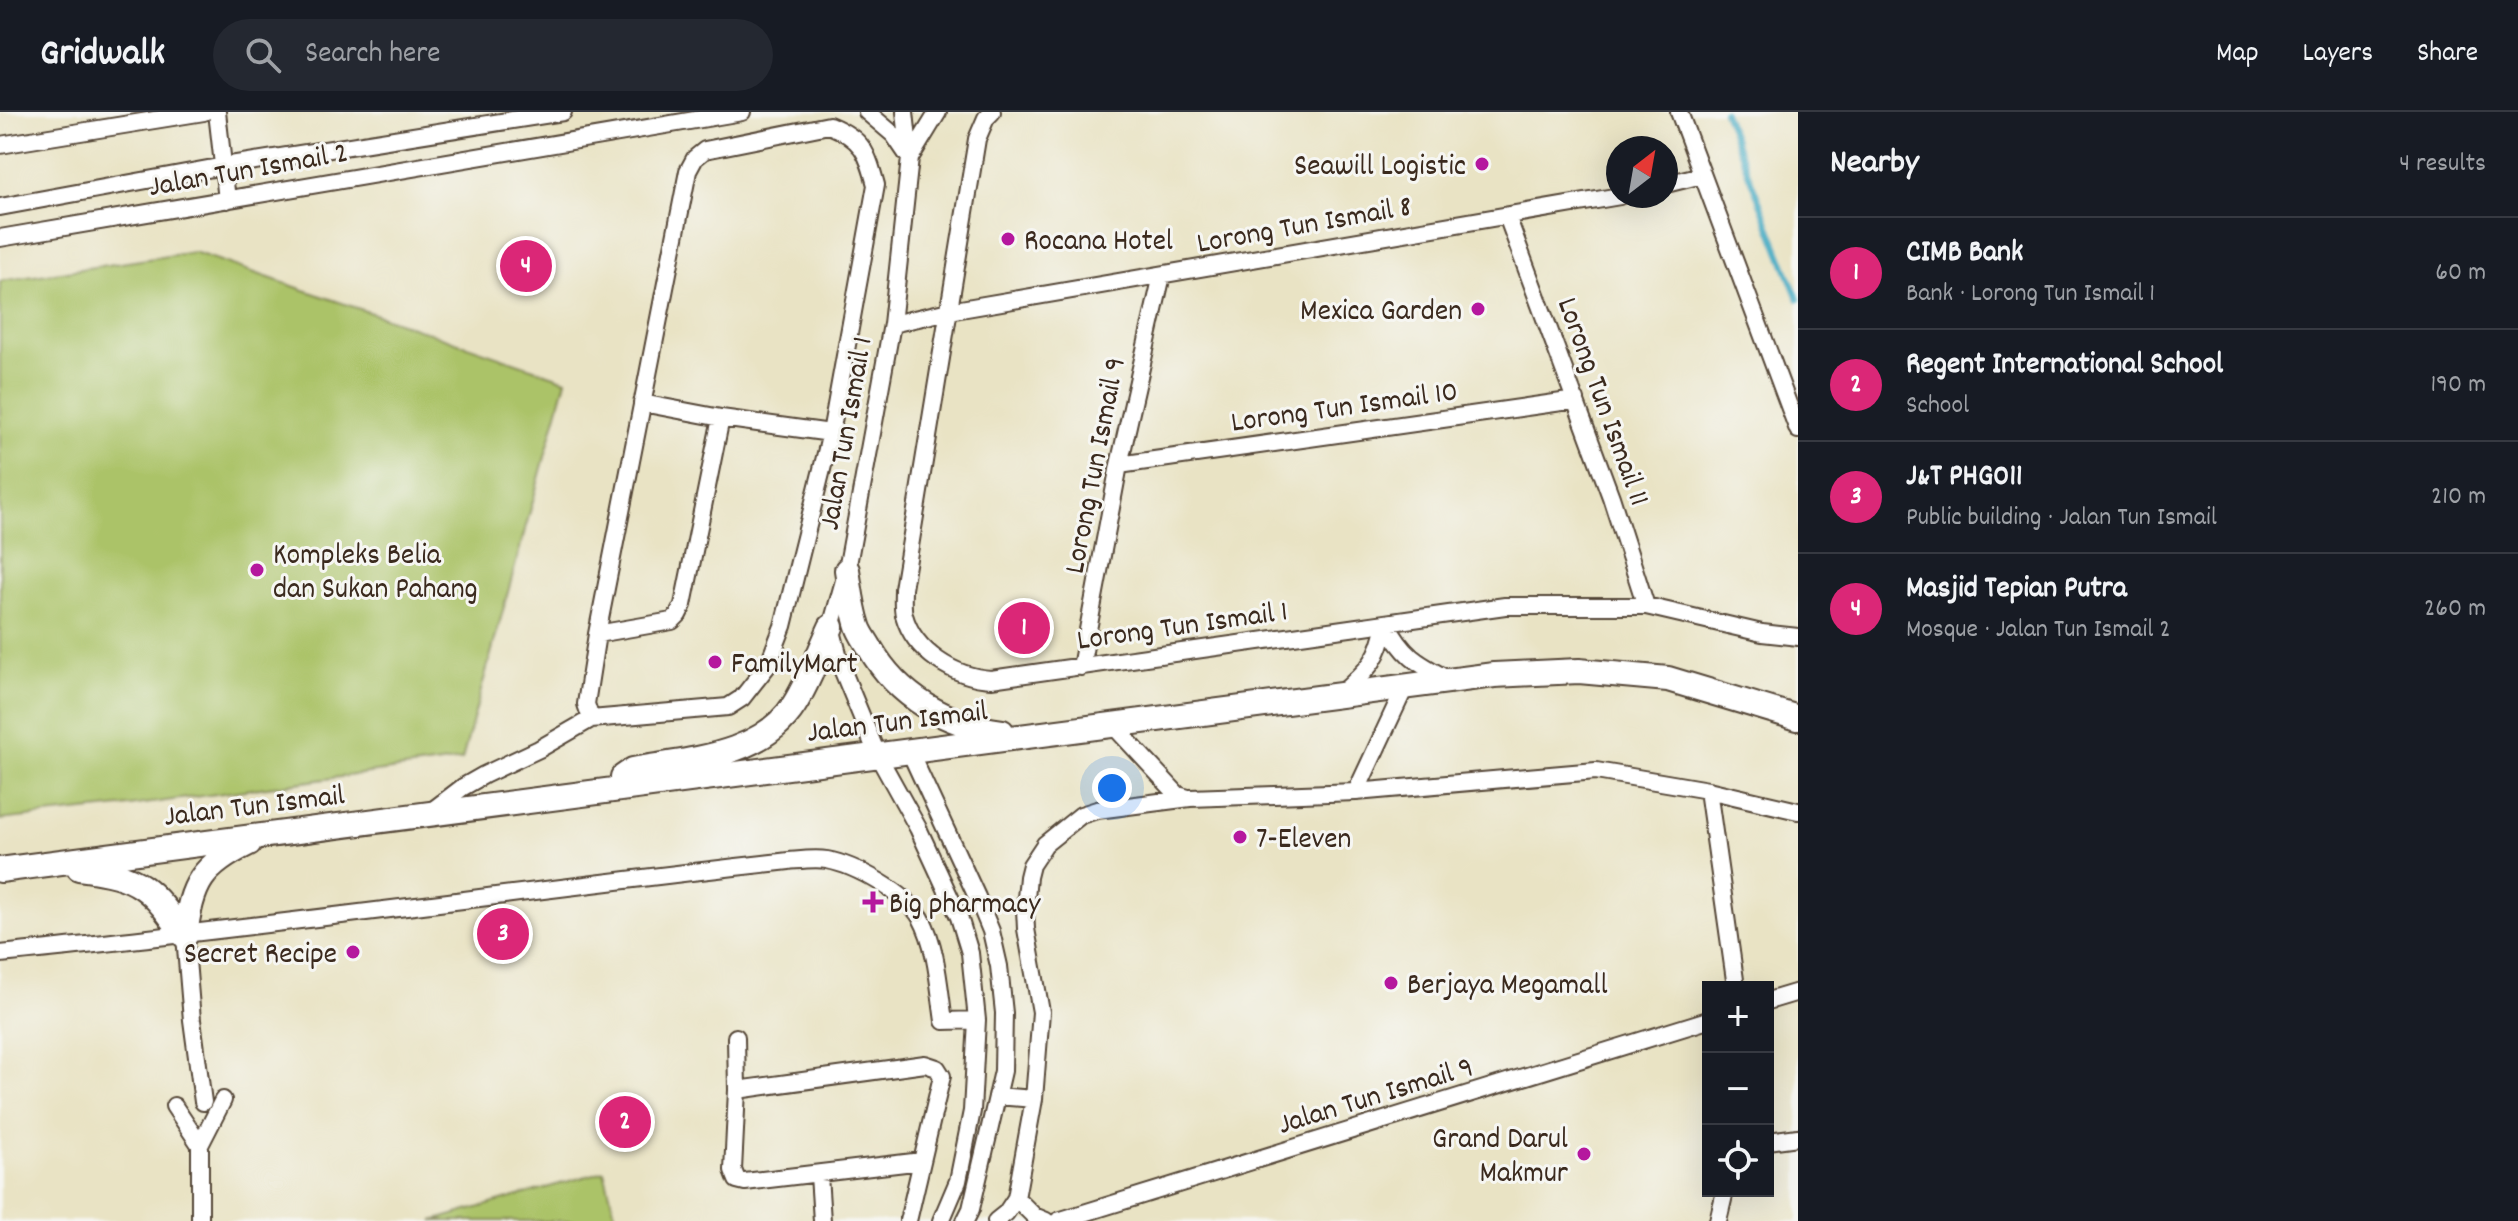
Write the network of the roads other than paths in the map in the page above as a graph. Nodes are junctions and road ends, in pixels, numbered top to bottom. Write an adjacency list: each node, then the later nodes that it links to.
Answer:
1 (204, 112): 11 (street)
2 (217, 112): 15 (street)
3 (563, 112): 15 (street, Jalan Tun Ismail 2)
4 (742, 112): 10 (street, Jalan Tun Ismail 2)
5 (867, 112): 14 (street)
6 (905, 112): 14 (street, Jalan Tun Ismail 1)
7 (938, 112): 14 (street)
8 (992, 112): 24 (street, Lorong Tun Ismail 1)
9 (1679, 112): 16 (street)
10 (715, 117): 13 (street); 19 (street, Jalan Tun Ismail 2)
11 (99, 120): 12 (street)
12 (0, 145)
13 (720, 147): 27 (street); 30 (street)
14 (910, 158): 25 (street, Jalan Tun Ismail 1)
15 (224, 166): 19 (street); 20 (street, Jalan Tun Ismail 2)
16 (1702, 175): 17 (street); 29 (street)
17 (1678, 181)
18 (1606, 198): 21 (street, Lorong Tun Ismail 8)
19 (227, 200): 22 (street, Jalan Tun Ismail 2)
20 (0, 207)
21 (1507, 216): 23 (street, Lorong Tun Ismail 8); 26 (street, Lorong Tun Ismail 11)
22 (0, 238)
23 (1162, 275): 24 (street, Lorong Tun Ismail 8); 31 (street, Lorong Tun Ismail 9)
24 (949, 311): 25 (street, Lorong Tun Ismail 8); 38 (street, Lorong Tun Ismail 1)
25 (892, 324): 32 (street, Jalan Tun Ismail 1)
26 (1576, 400): 31 (street, Lorong Tun Ismail 10); 33 (street, Lorong Tun Ismail 11)
27 (642, 403): 28 (street); 36 (street)
28 (721, 418): 30 (street); 36 (street)
29 (1798, 430)
30 (831, 433): 43 (street)
31 (1119, 465): 38 (street, Lorong Tun Ismail 9)
32 (847, 570): 35 (street, Jalan Tun Ismail 1); 45 (main road)
33 (1646, 606): 34 (street, Lorong Tun Ismail 1); 37 (street, Lorong Tun Ismail 1)
34 (1386, 623): 38 (street, Lorong Tun Ismail 1); 39 (street); 41 (street)
35 (831, 627): 47 (street); 48 (main road)
36 (597, 634): 43 (street)
37 (1798, 637)
38 (1081, 667)
39 (1451, 681): 40 (main road, Jalan Tun Ismail); 42 (main road, Jalan Tun Ismail)
40 (1405, 687): 41 (main road, Jalan Tun Ismail); 50 (street)
41 (1339, 695): 44 (main road, Jalan Tun Ismail)
42 (1798, 718)
43 (591, 719): 53 (street)
44 (1113, 725): 45 (main road, Jalan Tun Ismail); 51 (street)
45 (1029, 736): 46 (main road, Jalan Tun Ismail)
46 (909, 750): 47 (main road, Jalan Tun Ismail); 66 (street)
47 (877, 754): 48 (main road, Jalan Tun Ismail); 62 (street)
48 (605, 790): 53 (main road, Jalan Tun Ismail)
49 (1708, 790): 50 (street); 52 (street); 59 (street)
50 (1356, 792): 51 (street)
51 (1190, 798): 67 (street)
52 (1798, 811)
53 (427, 814): 54 (main road, Jalan Tun Ismail)
54 (265, 835): 55 (main road, Jalan Tun Ismail); 57 (main road)
55 (45, 864): 56 (main road, Jalan Tun Ismail); 57 (main road)
56 (0, 870)
57 (185, 936): 58 (street); 62 (street); 69 (street)
58 (0, 954)
59 (1735, 981)
60 (1798, 992): 61 (street)
61 (1774, 999)
62 (977, 1020): 81 (street)
63 (1702, 1022): 85 (street, Jalan Tun Ismail 9)
64 (736, 1037): 65 (street)
65 (737, 1090): 74 (street); 75 (street)
66 (997, 1096): 67 (street); 82 (street)
67 (1034, 1099): 77 (street)
68 (223, 1100): 73 (street)
69 (203, 1102)
70 (174, 1106): 73 (street)
71 (1798, 1137): 72 (street)
72 (1774, 1140)
73 (200, 1145): 78 (street)
74 (922, 1161): 75 (street); 80 (street)
75 (819, 1175): 79 (street)
76 (1724, 1197): 86 (street)
77 (1016, 1198): 83 (street); 84 (street)
78 (200, 1221)
79 (822, 1221)
80 (908, 1221)
81 (941, 1221)
82 (965, 1221)
83 (996, 1221)
84 (1046, 1221)
85 (1058, 1221)
86 (1718, 1221)

